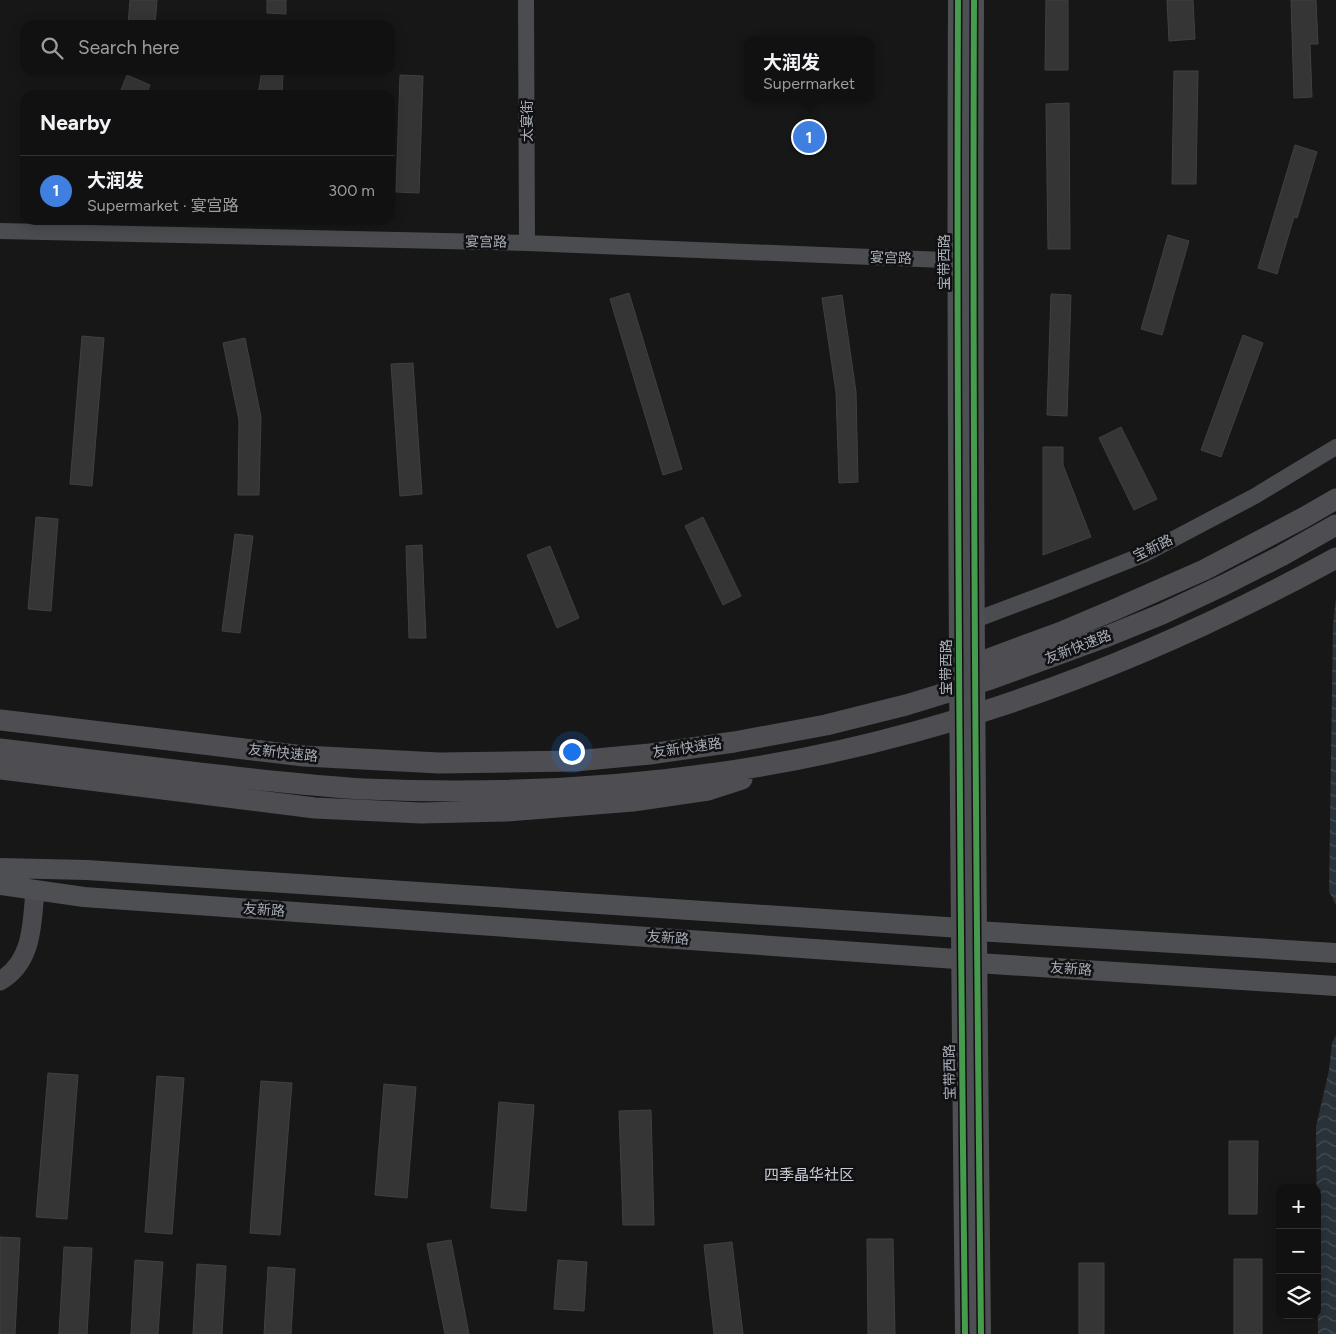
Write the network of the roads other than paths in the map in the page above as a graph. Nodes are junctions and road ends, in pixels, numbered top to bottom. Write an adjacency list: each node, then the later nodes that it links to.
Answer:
1 (526, 0): 5 (street, 太宴街)
2 (958, 0): 6 (main road, 宝带西路)
3 (974, 0): 6 (main road, 宝带西路)
4 (0, 231): 5 (street, 宴宫路)
5 (527, 242): 6 (street, 宴宫路)
6 (965, 261): 11 (main road, 宝带西路)
7 (1336, 447): 11 (street, 宝新路)
8 (1336, 499): 12 (highway)
9 (1336, 525): 13 (highway, 友新快速路, bridge)
10 (1336, 558): 15 (highway, 友新快速路, bridge)
11 (966, 620): 12 (main road, 宝带西路)
12 (966, 664): 20 (main road, 宝带西路)
13 (0, 720)
14 (0, 749): 15 (highway, 友新快速路, bridge)
15 (832, 751): 16 (highway, bridge)
16 (0, 769)
17 (0, 868): 20 (main road, 友新路)
18 (0, 885): 19 (main road, 友新路)
19 (35, 890): 22 (main road, 友新路); 23 (main road)
20 (969, 929): 21 (main road, 友新路); 22 (main road, 宝带西路)
21 (1335, 953)
22 (969, 961): 24 (main road, 友新路); 25 (main road, 宝带西路); 26 (main road, 宝带西路)
23 (0, 981)
24 (1333, 985)
25 (965, 1334)
26 (981, 1334)

